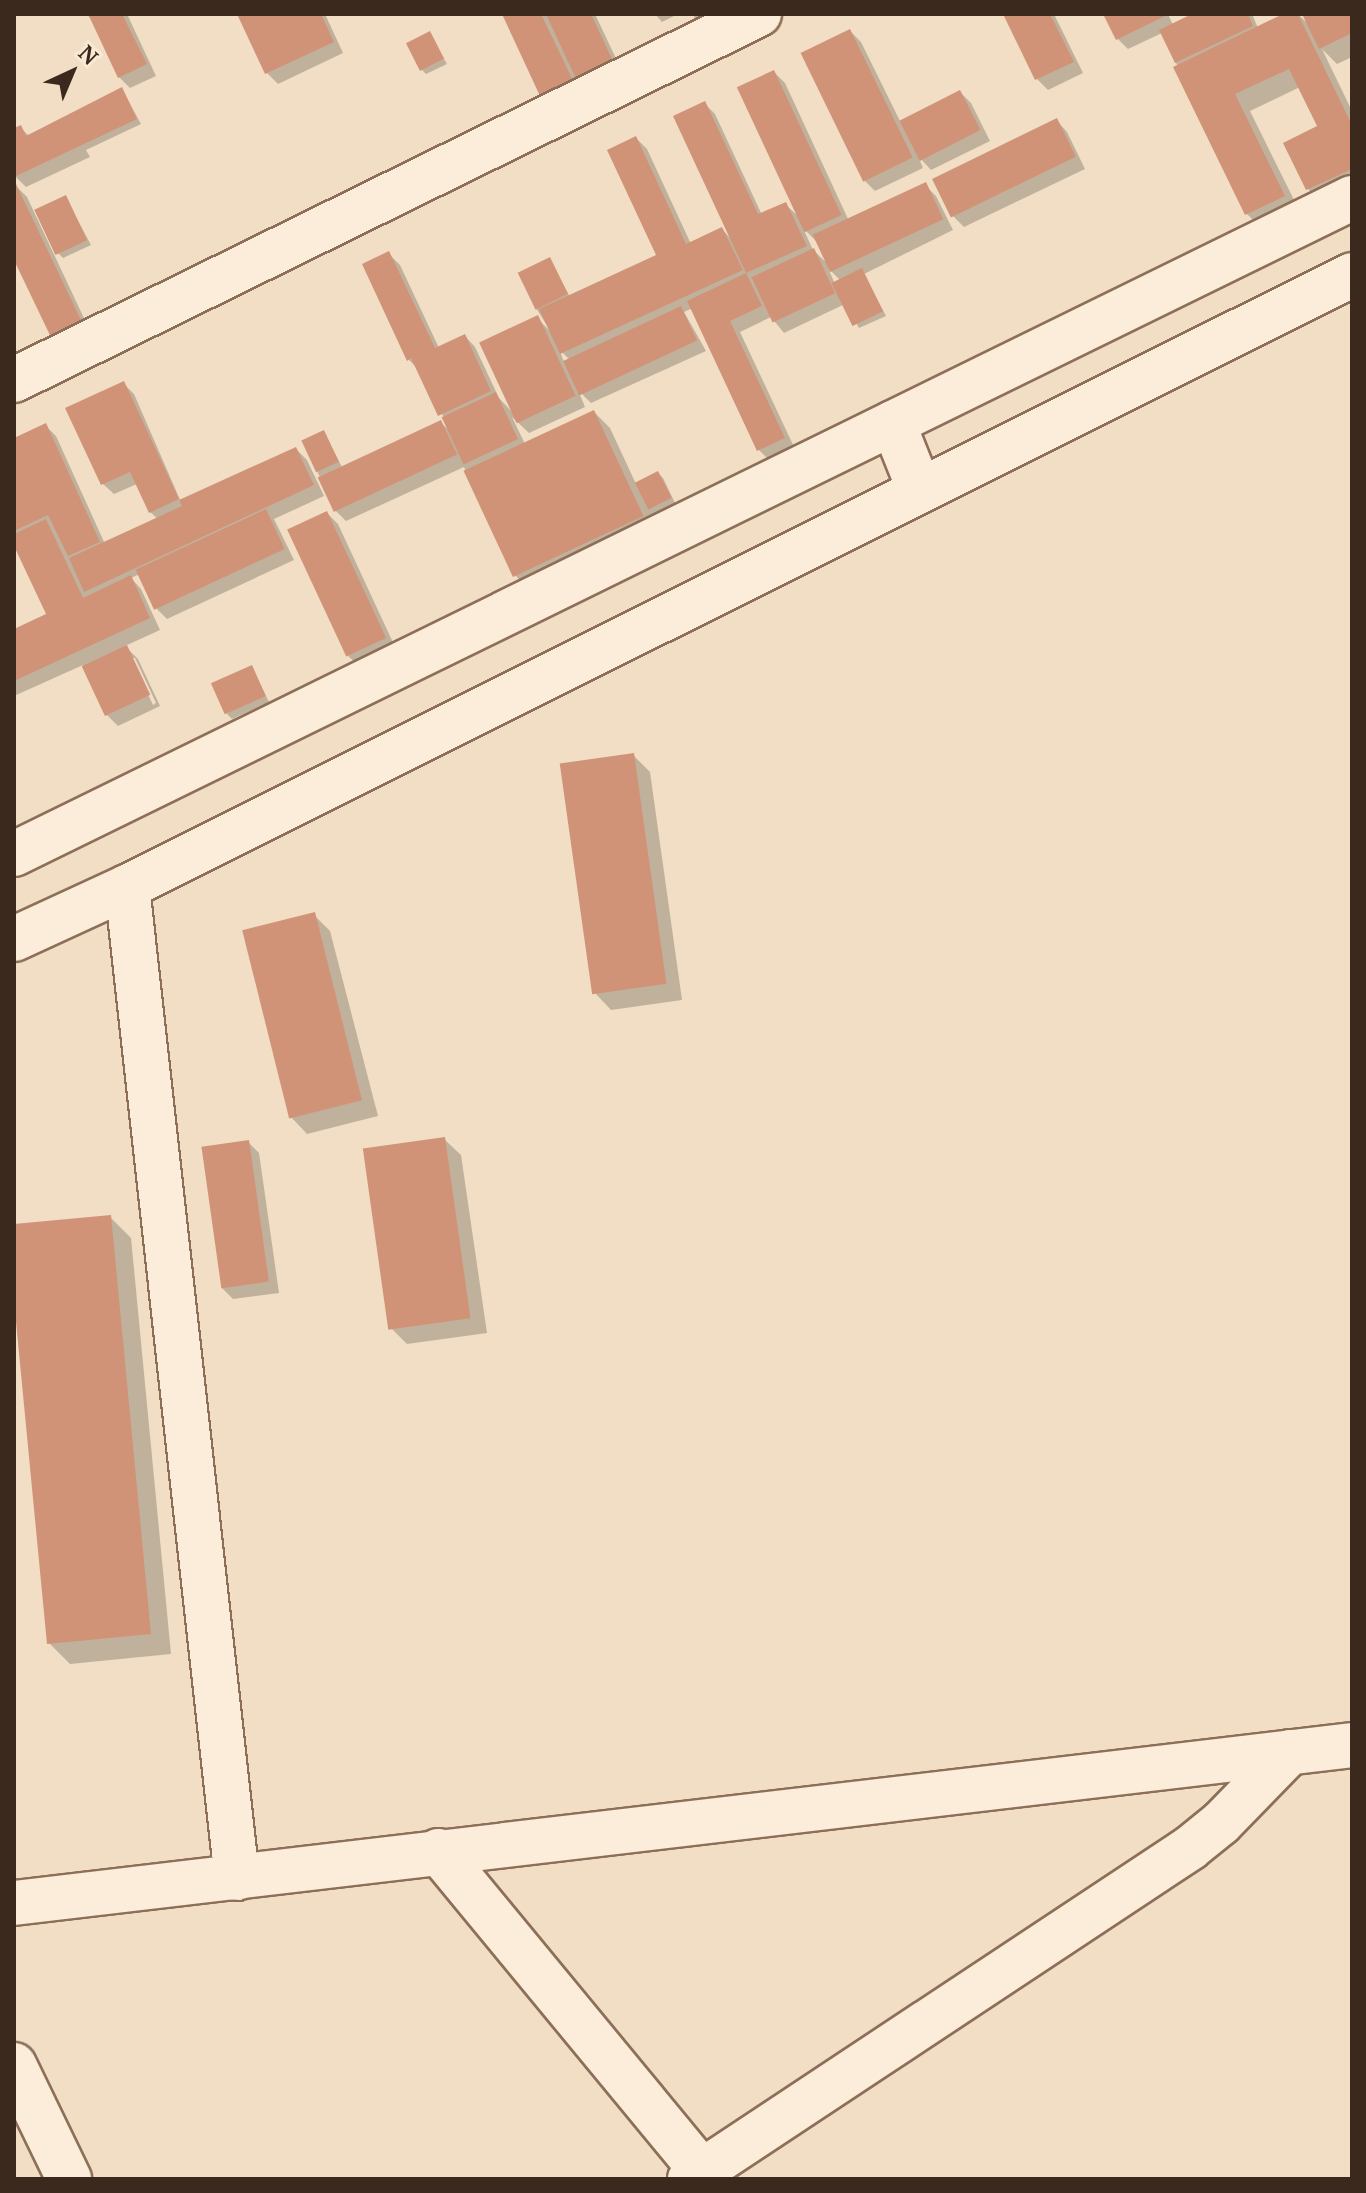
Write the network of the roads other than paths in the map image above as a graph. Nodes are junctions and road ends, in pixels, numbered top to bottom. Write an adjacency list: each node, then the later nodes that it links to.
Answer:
1 (759, 14): 4 (street)
2 (1352, 198): 5 (street)
3 (1352, 275): 6 (street)
4 (14, 380)
5 (893, 423): 6 (street); 7 (street)
6 (920, 491): 8 (street)
7 (16, 849)
8 (127, 887): 9 (street); 13 (street)
9 (14, 939)
10 (1352, 1745): 11 (street)
11 (1290, 1752): 12 (street); 16 (street)
12 (438, 1851): 13 (street); 16 (street)
13 (237, 1878): 14 (street)
14 (14, 1903)
15 (14, 2065): 17 (street)
16 (700, 2177)
17 (69, 2179)

